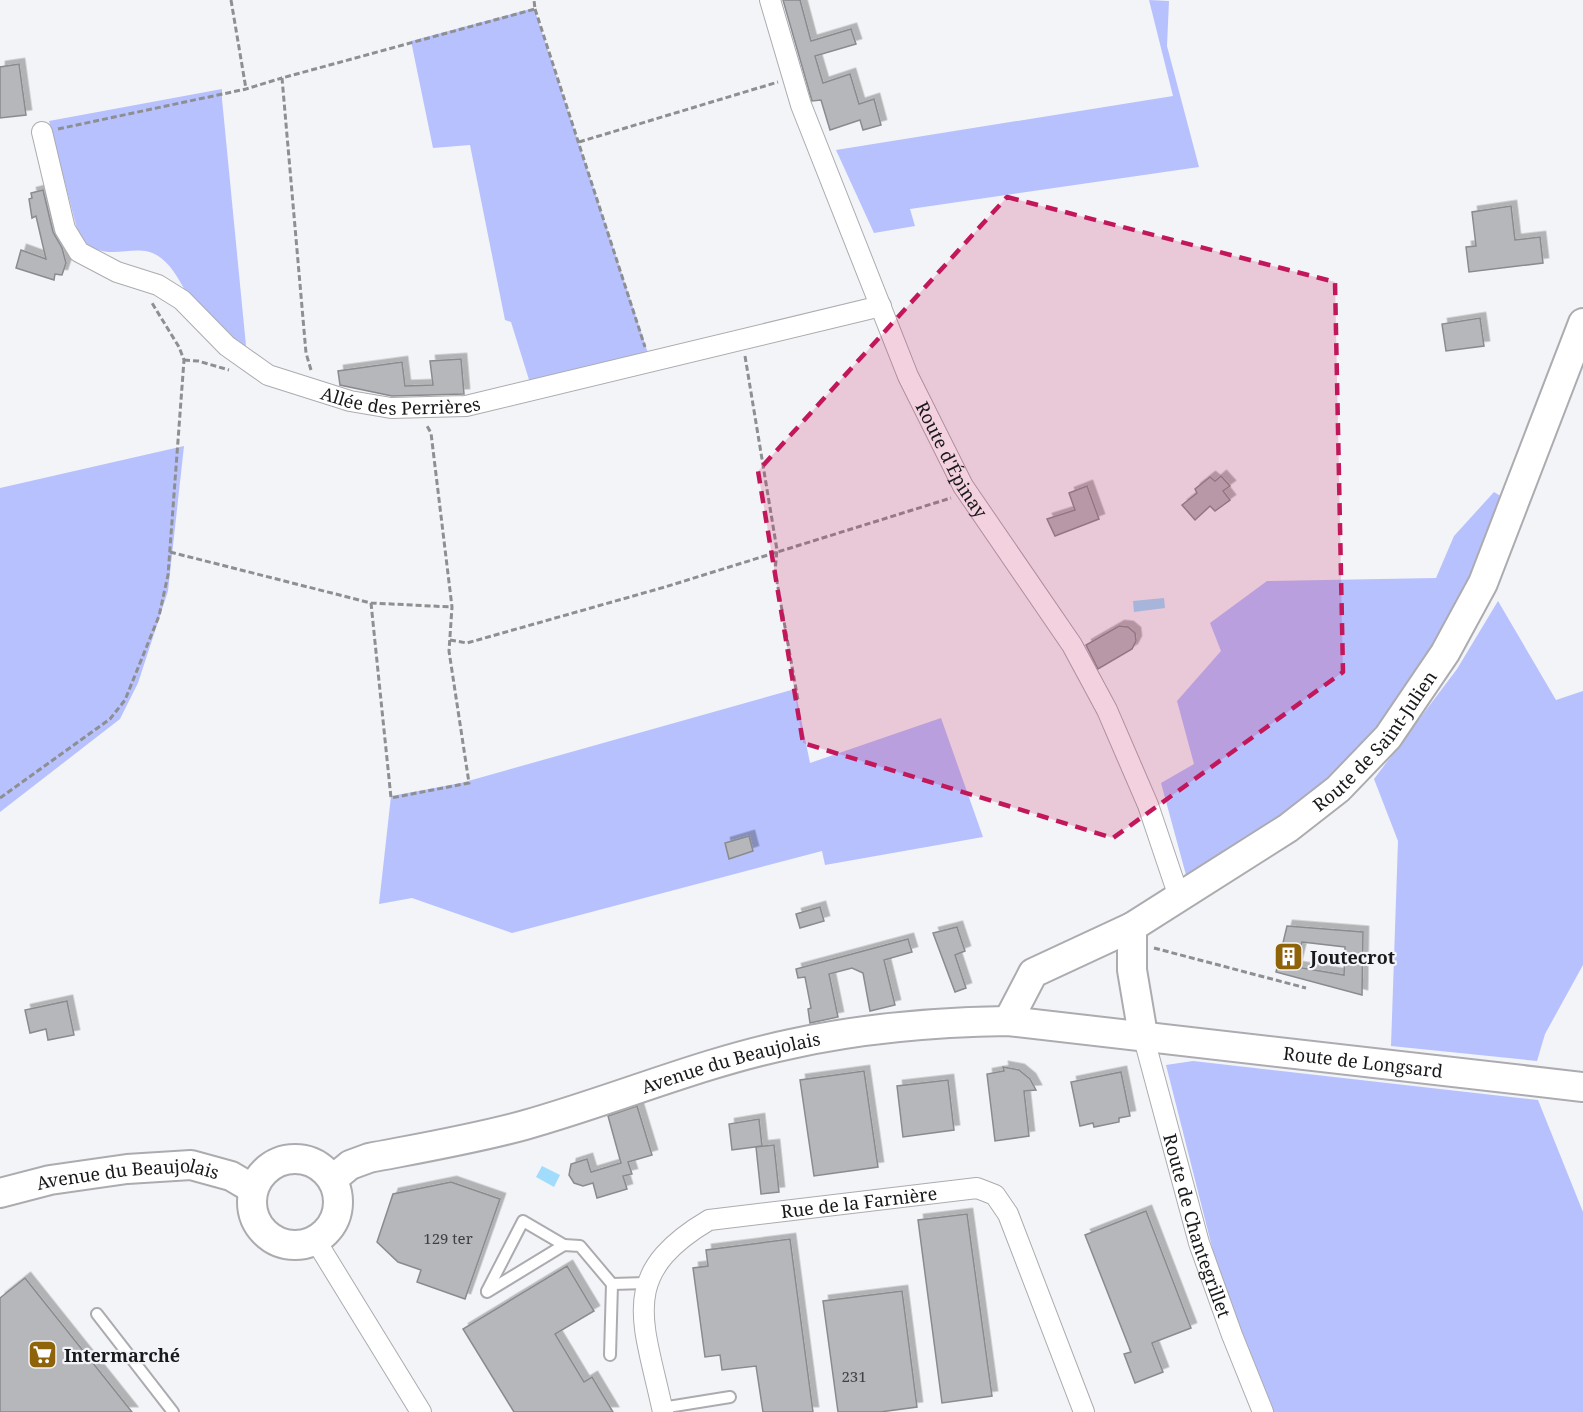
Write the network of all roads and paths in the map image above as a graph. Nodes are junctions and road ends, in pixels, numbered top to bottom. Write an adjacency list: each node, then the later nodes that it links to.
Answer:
1 (231, 0): 7 (path)
2 (534, 0): 4 (path)
3 (770, 0): 5 (street, Route d'Épinay)
4 (536, 9): 6 (path); 9 (path)
5 (792, 77): 9 (path); 11 (street, Route d'Épinay)
6 (282, 78): 7 (path); 15 (path)
7 (246, 89): 8 (path)
8 (42, 132): 15 (street, Allée des Perrières)
9 (579, 142): 14 (path)
10 (145, 296): 19 (path)
11 (881, 306): 13 (street, Allée des Perrières); 17 (street, Route d'Épinay)
12 (1583, 322): 25 (main road, Route de Saint-Julien)
13 (744, 340): 14 (street, Allée des Perrières); 18 (path)
14 (650, 362): 16 (street, Allée des Perrières)
15 (310, 390): 16 (street, Allée des Perrières)
16 (418, 408): 21 (path)
17 (965, 489): 18 (path); 25 (street, Route d'Épinay)
18 (777, 550): 22 (path); 23 (path)
19 (170, 552): 20 (path); 24 (path)
20 (371, 603): 21 (path); 22 (path)
21 (452, 607): 22 (path)
22 (450, 640)
23 (798, 699)
24 (0, 798)
25 (1179, 897): 26 (main road, Route de Saint-Julien)
26 (1132, 934): 27 (path); 28 (main road, Route de Saint-Julien); 29 (main road)
27 (1306, 988)
28 (1008, 1021): 29 (main road, Avenue du Beaujolais); 31 (main road, Avenue du Beaujolais)
29 (1143, 1035): 30 (main road, Route de Longsard); 45 (street, Route de Chantegrillet)
30 (1583, 1087)
31 (333, 1179): 32 (main road); 34 (main road)
32 (253, 1189): 33 (main road, Avenue du Beaujolais); 34 (main road)
33 (0, 1193)
34 (316, 1241): 43 (street)
35 (564, 1245): 35 (lane); 37 (lane)
36 (646, 1283): 37 (lane); 41 (street, Rue de la Farnière); 44 (street, Rue de la Farnière)
37 (612, 1284): 39 (lane)
38 (97, 1314): 42 (lane)
39 (610, 1355)
40 (730, 1397): 41 (lane)
41 (662, 1410)
42 (173, 1412)
43 (421, 1412)
44 (1084, 1412)
45 (1263, 1412)

